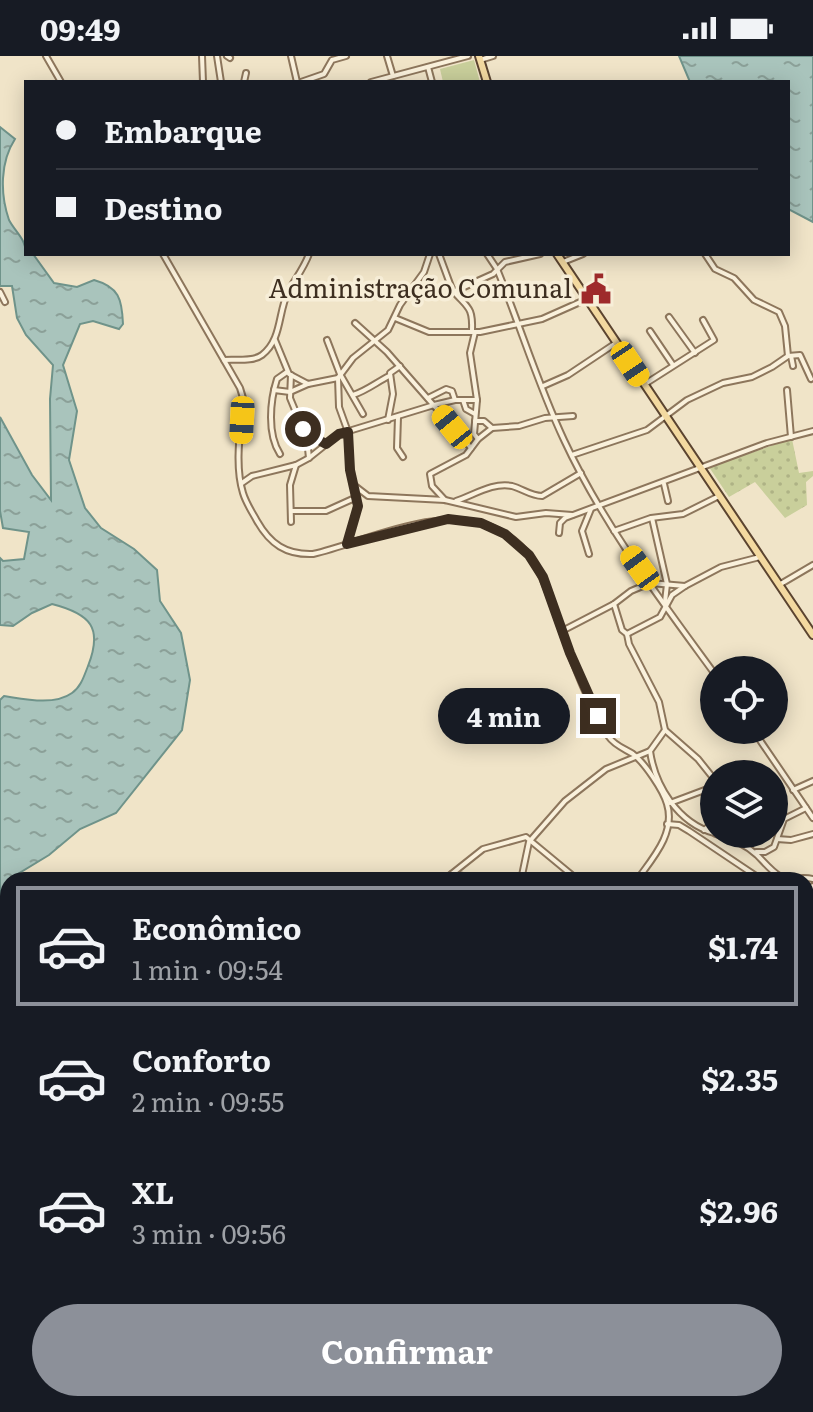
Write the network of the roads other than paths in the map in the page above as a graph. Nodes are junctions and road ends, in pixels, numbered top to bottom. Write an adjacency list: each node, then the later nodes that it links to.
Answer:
1 (46, 56): 14 (street)
2 (202, 56): 15 (street)
3 (217, 56): 16 (street)
4 (291, 56): 18 (street)
5 (346, 56): 19 (street)
6 (387, 56): 13 (street)
7 (468, 56): 10 (street)
8 (493, 56): 9 (street)
9 (480, 58): 23 (main road)
10 (428, 67): 12 (street); 22 (street)
11 (246, 73): 17 (street)
12 (400, 74): 13 (street); 21 (street)
13 (393, 76): 20 (street)
14 (60, 80)
15 (203, 80)
16 (221, 80)
17 (244, 80)
18 (298, 80)
19 (305, 80)
20 (378, 80)
21 (402, 80)
22 (431, 80)
23 (486, 80)
24 (164, 256): 52 (street)
25 (308, 256): 46 (street)
26 (429, 256): 40 (street)
27 (440, 256): 36 (street)
28 (488, 256): 34 (street)
29 (531, 256): 34 (street)
30 (558, 256): 33 (main road)
31 (578, 256): 33 (street)
32 (706, 256): 51 (street)
33 (563, 262): 37 (main road)
34 (497, 269): 36 (street); 43 (street)
35 (0, 292): 38 (street)
36 (454, 292): 45 (street)
37 (587, 299): 43 (street); 49 (main road)
38 (5, 302)
39 (669, 317): 50 (street)
40 (395, 318): 45 (street); 48 (street)
41 (703, 320): 50 (street)
42 (355, 323): 48 (street)
43 (519, 324): 45 (street); 62 (street)
44 (650, 331): 54 (street)
45 (473, 332): 70 (street)
46 (275, 338): 52 (street); 56 (street)
47 (327, 340): 57 (street)
48 (375, 341): 53 (street); 57 (street)
49 (616, 343): 61 (main road); 62 (street)
50 (695, 353): 54 (street)
51 (789, 356): 55 (street); 59 (street); 73 (street)
52 (224, 360): 94 (street)
53 (400, 366): 58 (street); 67 (street)
54 (674, 366): 61 (street)
55 (793, 366)
56 (289, 373): 60 (street); 63 (street); 65 (street)
57 (339, 376): 60 (street); 66 (street); 81 (street)
58 (390, 376): 66 (street); 78 (street)
59 (811, 379)
60 (308, 384): 65 (street)
61 (644, 385): 73 (main road)
62 (543, 386): 77 (street)
63 (274, 390): 65 (street); 87 (street)
64 (787, 390): 82 (street)
65 (290, 392): 83 (street)
66 (353, 395): 72 (street)
67 (428, 398): 68 (street); 71 (street)
68 (455, 400): 69 (street); 71 (street)
69 (463, 400): 70 (street); 76 (street)
70 (477, 400): 76 (street)
71 (434, 405): 75 (street); 86 (street)
72 (363, 414)
73 (665, 415): 88 (street); 92 (main road)
74 (573, 416): 77 (street)
75 (398, 417): 78 (street); 89 (street)
76 (475, 417): 79 (street); 84 (street)
77 (554, 418): 79 (street); 88 (street)
78 (388, 420): 81 (street)
79 (492, 428): 84 (street)
80 (813, 431): 82 (street)
81 (348, 432): 85 (street); 95 (street)
82 (791, 437): 92 (street)
83 (307, 439): 85 (street); 90 (street)
84 (478, 439): 86 (street)
85 (326, 444): 90 (street)
86 (471, 448): 100 (street)
87 (280, 454)
88 (572, 455): 93 (street)
89 (403, 457)
90 (309, 458): 91 (street)
91 (296, 465): 94 (street); 105 (street)
92 (700, 467): 96 (street); 98 (main road)
93 (581, 473): 102 (street); 103 (street)
94 (241, 483): 111 (street)
95 (354, 484): 97 (street); 99 (street)
96 (664, 484): 101 (street); 103 (street)
97 (368, 496): 99 (street); 100 (street)
98 (719, 496): 107 (street); 113 (main road)
99 (357, 497): 105 (street); 111 (street)
100 (445, 500): 102 (street)
101 (668, 501)
102 (454, 502): 106 (street)
103 (600, 505): 104 (street); 109 (street)
104 (591, 509): 106 (street); 112 (street)
105 (291, 511): 108 (street)
106 (573, 515): 110 (street)
107 (652, 518): 109 (street); 116 (street)
108 (291, 522)
109 (614, 531): 115 (street)
110 (559, 533)
111 (347, 544): 121 (street)
112 (589, 554)
113 (760, 557): 117 (main road); 118 (street)
114 (813, 565): 117 (street)
115 (650, 583): 116 (street); 119 (street); 120 (street)
116 (667, 584): 118 (street); 120 (street)
117 (779, 585): 123 (main road)
118 (685, 586): 120 (street)
119 (614, 604): 121 (street); 122 (street)
120 (666, 605): 122 (street); 124 (street)
121 (562, 631): 128 (street)
122 (627, 634): 125 (street)
123 (813, 635)
124 (702, 656)
125 (665, 730): 127 (street); 129 (street)
126 (762, 744): 131 (street)
127 (650, 751): 128 (street); 133 (street)
128 (635, 756): 133 (street); 140 (street)
129 (700, 762)
130 (813, 781): 131 (street)
131 (793, 790): 134 (street)
132 (700, 792): 133 (street)
133 (669, 804): 137 (street); 138 (street)
134 (806, 808): 135 (street); 136 (street)
135 (788, 817)
136 (813, 818)
137 (667, 824): 148 (street); 149 (street)
138 (700, 827)
139 (813, 834): 141 (street)
140 (531, 839): 145 (street); 146 (street); 147 (street)
141 (788, 840)
142 (747, 848): 144 (street)
143 (772, 848): 144 (street)
144 (753, 852): 150 (street)
145 (454, 872)
146 (523, 872)
147 (569, 872)
148 (644, 872)
149 (750, 872)
150 (774, 872)

